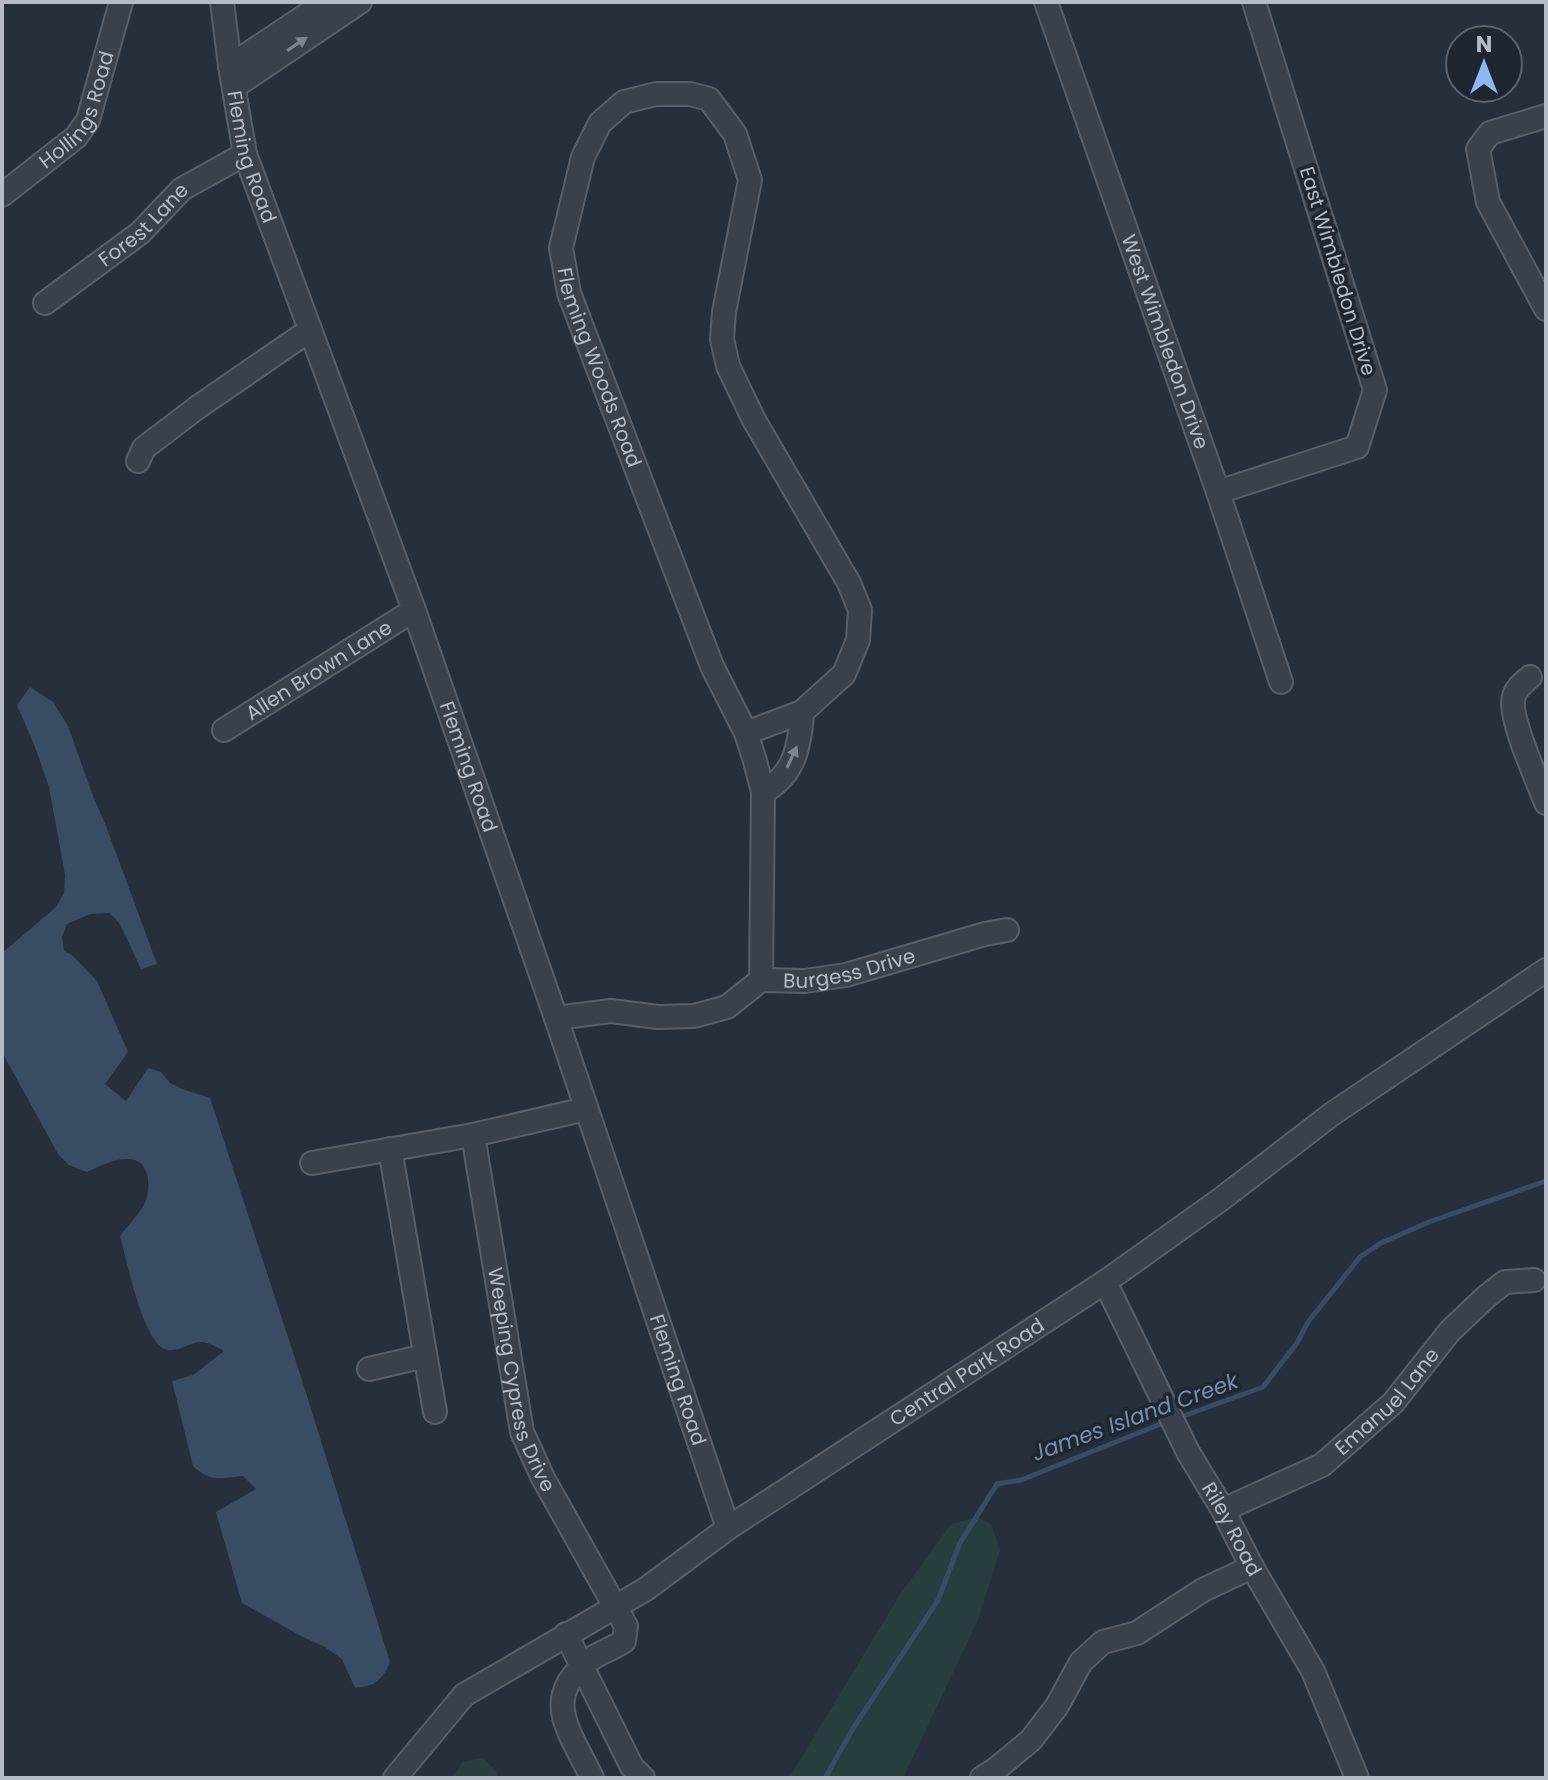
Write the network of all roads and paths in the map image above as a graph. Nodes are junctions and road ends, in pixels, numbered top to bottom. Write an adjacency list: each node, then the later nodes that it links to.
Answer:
1 (121, 2): 10 (street, Hollings Road)
2 (222, 2): 7 (street, Fleming Road)
3 (360, 2): 6 (street)
4 (1046, 2): 15 (street, West Wimbledon Drive)
5 (1254, 2): 15 (street, East Wimbledon Drive)
6 (321, 13): 7 (street)
7 (232, 77): 9 (street, Fleming Road)
8 (1546, 116): 12 (street)
9 (245, 154): 11 (street, Forest Lane); 13 (street, Fleming Road)
10 (2, 195)
11 (45, 303)
12 (1546, 309)
13 (310, 330): 14 (street); 16 (street, Fleming Road)
14 (138, 461)
15 (1218, 492): 18 (street, West Wimbledon Drive)
16 (414, 610): 20 (street, Allen Brown Lane); 27 (street, Fleming Road)
17 (1530, 677): 23 (street)
18 (1281, 682)
19 (802, 712): 21 (street, Fleming Woods Road); 21 (street, Fleming Woods Road); 22 (street, one-way to 19)
20 (224, 730)
21 (746, 733): 22 (street, Fleming Woods Road)
22 (763, 792): 26 (street, Fleming Woods Road)
23 (1546, 803)
24 (1007, 930): 26 (street, Burgess Drive)
25 (1546, 970): 33 (street, Central Park Road)
26 (761, 980): 27 (street, Burgess Drive)
27 (556, 1018): 28 (street, Fleming Road)
28 (586, 1109): 29 (street); 38 (street, Fleming Road)
29 (473, 1135): 30 (street); 40 (street, Weeping Cypress Drive)
30 (390, 1149): 31 (street); 34 (street)
31 (312, 1163)
32 (1534, 1280): 37 (street, Emanuel Lane)
33 (1105, 1282): 37 (street, Riley Road); 38 (street, Central Park Road)
34 (425, 1356): 35 (street); 36 (street)
35 (369, 1369)
36 (435, 1412)
37 (1223, 1510): 39 (street, Riley Road)
38 (728, 1528): 40 (street, Central Park Road)
39 (1252, 1567): 46 (street); 47 (street, Riley Road)
40 (615, 1607): 41 (street, Central Park Road); 42 (street, Weeping Cypress Drive)
41 (566, 1634): 42 (street); 43 (street, Central Park Road)
42 (583, 1666): 44 (street); 45 (street)
43 (395, 1778)
44 (592, 1778)
45 (643, 1778)
46 (982, 1778)
47 (1357, 1778)

